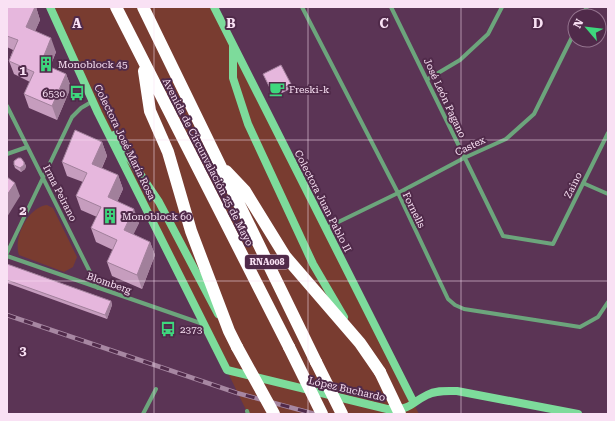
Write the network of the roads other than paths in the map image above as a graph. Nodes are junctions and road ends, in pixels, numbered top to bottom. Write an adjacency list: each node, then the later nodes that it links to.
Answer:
1 (50, 7): 12 (main road, Colectora José María Rosa)
2 (116, 7): 10 (highway, Avenida de Circunvalación 25 de Mayo / RNA008)
3 (143, 7): 19 (highway, Avenida de Circunvalación 25 de Mayo / RNA008)
4 (214, 7): 8 (main road, Colectora Juan Pablo II)
5 (302, 7): 22 (street, Fornells)
6 (391, 7): 11 (street, José León Pagano)
7 (502, 7): 11 (street)
8 (233, 43): 24 (main road, Colectora Juan Pablo II); 31 (main road)
9 (567, 47): 18 (street, Castex)
10 (141, 58): 30 (highway); 37 (highway, Avenida de Circunvalación 25 de Mayo / RNA008, bridge)
11 (428, 79): 18 (street, José León Pagano)
12 (93, 101): 14 (main road, Colectora José María Rosa); 20 (street)
13 (7, 106): 16 (street, Irma Peirano)
14 (98, 113): 29 (main road, Colectora José María Rosa); 30 (main road)
15 (608, 133): 21 (street, Zaino)
16 (27, 147): 17 (street); 20 (street, Irma Peirano)
17 (7, 154)
18 (464, 158): 22 (street, Castex); 25 (street, José León Pagano)
19 (217, 161): 31 (highway); 38 (highway, Avenida de Circunvalación 25 de Mayo / RNA008, bridge)
20 (43, 178): 26 (street); 27 (street, Irma Peirano)
21 (583, 183): 23 (street); 25 (street, Zaino)
22 (398, 194): 24 (street, Castex); 28 (street, Fornells)
23 (608, 194)
24 (326, 228): 34 (main road, Colectora Juan Pablo II)
25 (553, 244)
26 (7, 254): 27 (street, Blomberg)
27 (98, 288): 29 (street, Blomberg)
28 (608, 302)
29 (205, 325): 32 (main road, Colectora José María Rosa)
30 (229, 331): 36 (highway, bridge)
31 (360, 343): 39 (highway, bridge)
32 (227, 370): 34 (main road, López Buchardo)
33 (156, 389): 35 (street)
34 (414, 404): 40 (main road, López Buchardo)
35 (143, 414)
36 (274, 414)
37 (322, 414)
38 (342, 414)
39 (400, 414)
40 (578, 414)

